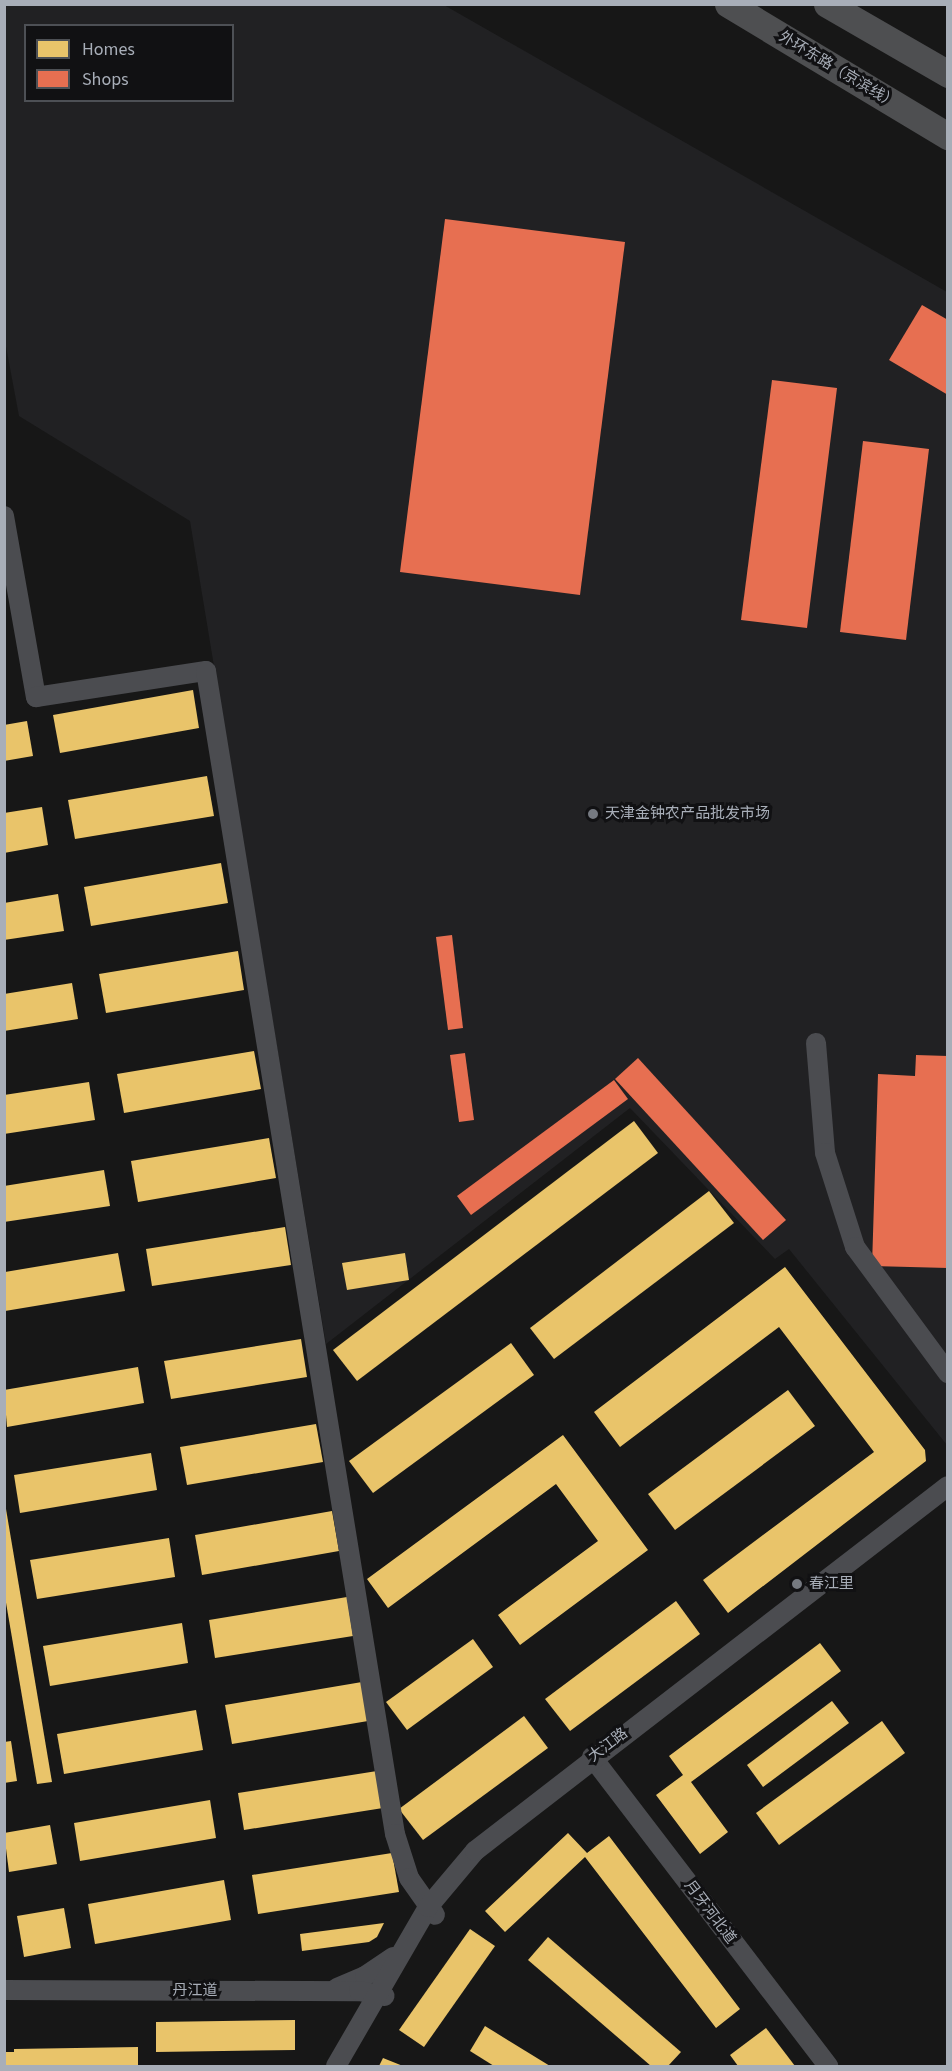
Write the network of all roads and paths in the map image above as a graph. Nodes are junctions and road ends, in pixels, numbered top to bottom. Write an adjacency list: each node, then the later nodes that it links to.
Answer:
1 (728, 4): 4 (highway, 外环东路（京滨线）)
2 (827, 4): 3 (highway)
3 (948, 74)
4 (948, 136)
5 (4, 516): 6 (street)
6 (6, 540): 12 (street)
7 (816, 1043): 8 (street)
8 (948, 1373)
9 (948, 1486): 11 (street, 大江路)
10 (948, 1502): 11 (street, 大江路)
11 (596, 1762): 12 (street, 大江路); 20 (street, 月牙河北道)
12 (431, 1911): 13 (street, 大江路)
13 (407, 1950): 15 (street, 大江路); 16 (street)
14 (4, 1990): 16 (street, 丹江道)
15 (377, 1993): 16 (street); 18 (street, 大江路); 19 (street, 大江路)
16 (323, 1994): 17 (street, 丹江道)
17 (4, 1997)
18 (336, 2067)
19 (346, 2067)
20 (828, 2067)

